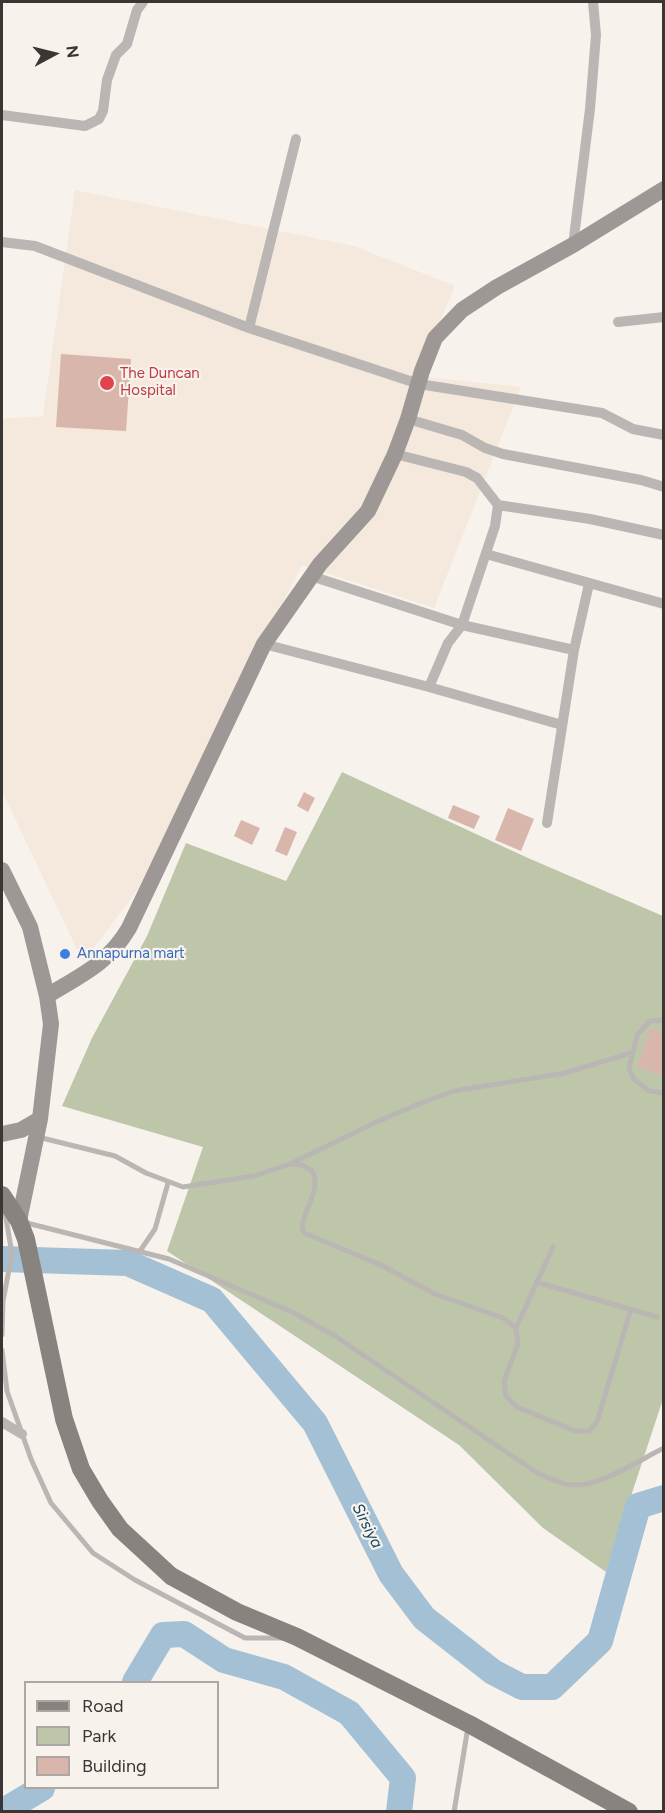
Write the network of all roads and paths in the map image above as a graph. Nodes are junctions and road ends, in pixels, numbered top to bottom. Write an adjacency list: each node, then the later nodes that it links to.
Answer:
1 (143, 2): 3 (street)
2 (593, 2): 7 (street)
3 (2, 115)
4 (296, 139): 10 (street)
5 (663, 189): 7 (street)
6 (2, 242): 10 (street)
7 (573, 245): 11 (street)
8 (663, 317): 9 (street)
9 (618, 322)
10 (249, 328): 11 (street)
11 (419, 384): 12 (street); 13 (street)
12 (408, 419): 14 (street); 15 (street)
13 (663, 435)
14 (395, 454): 16 (street); 19 (street)
15 (663, 487)
16 (498, 505): 17 (street); 18 (street)
17 (663, 535)
18 (486, 554): 20 (street); 22 (street)
19 (311, 576): 22 (street); 23 (street)
20 (589, 584): 21 (street); 24 (street)
21 (663, 604)
22 (462, 625): 24 (street); 25 (street)
23 (264, 644): 25 (street); 29 (street)
24 (574, 650): 26 (street)
25 (429, 687): 26 (street)
26 (562, 725): 27 (street)
27 (546, 823)
28 (2, 870): 29 (street)
29 (47, 996): 33 (street)
30 (663, 1020): 31 (lane)
31 (631, 1053): 32 (lane); 36 (lane)
32 (663, 1093)
33 (40, 1119): 34 (street); 35 (street)
34 (2, 1134)
35 (37, 1137): 37 (lane); 39 (street)
36 (290, 1164): 37 (lane); 46 (lane)
37 (168, 1183): 41 (lane)
38 (2, 1196): 39 (main road); 43 (lane)
39 (19, 1221): 41 (lane); 52 (main road)
40 (554, 1247): 42 (lane)
41 (140, 1251): 51 (lane)
42 (536, 1282): 44 (lane); 46 (lane)
43 (3, 1301): 47 (lane)
44 (631, 1309): 45 (lane); 46 (lane)
45 (657, 1317)
46 (516, 1328)
47 (2, 1335)
48 (2, 1350): 50 (lane)
49 (2, 1422): 50 (street)
50 (22, 1434): 52 (lane)
51 (663, 1448)
52 (297, 1637): 53 (main road)
53 (468, 1724): 54 (main road); 55 (lane)
54 (627, 1811)
55 (454, 1812)

